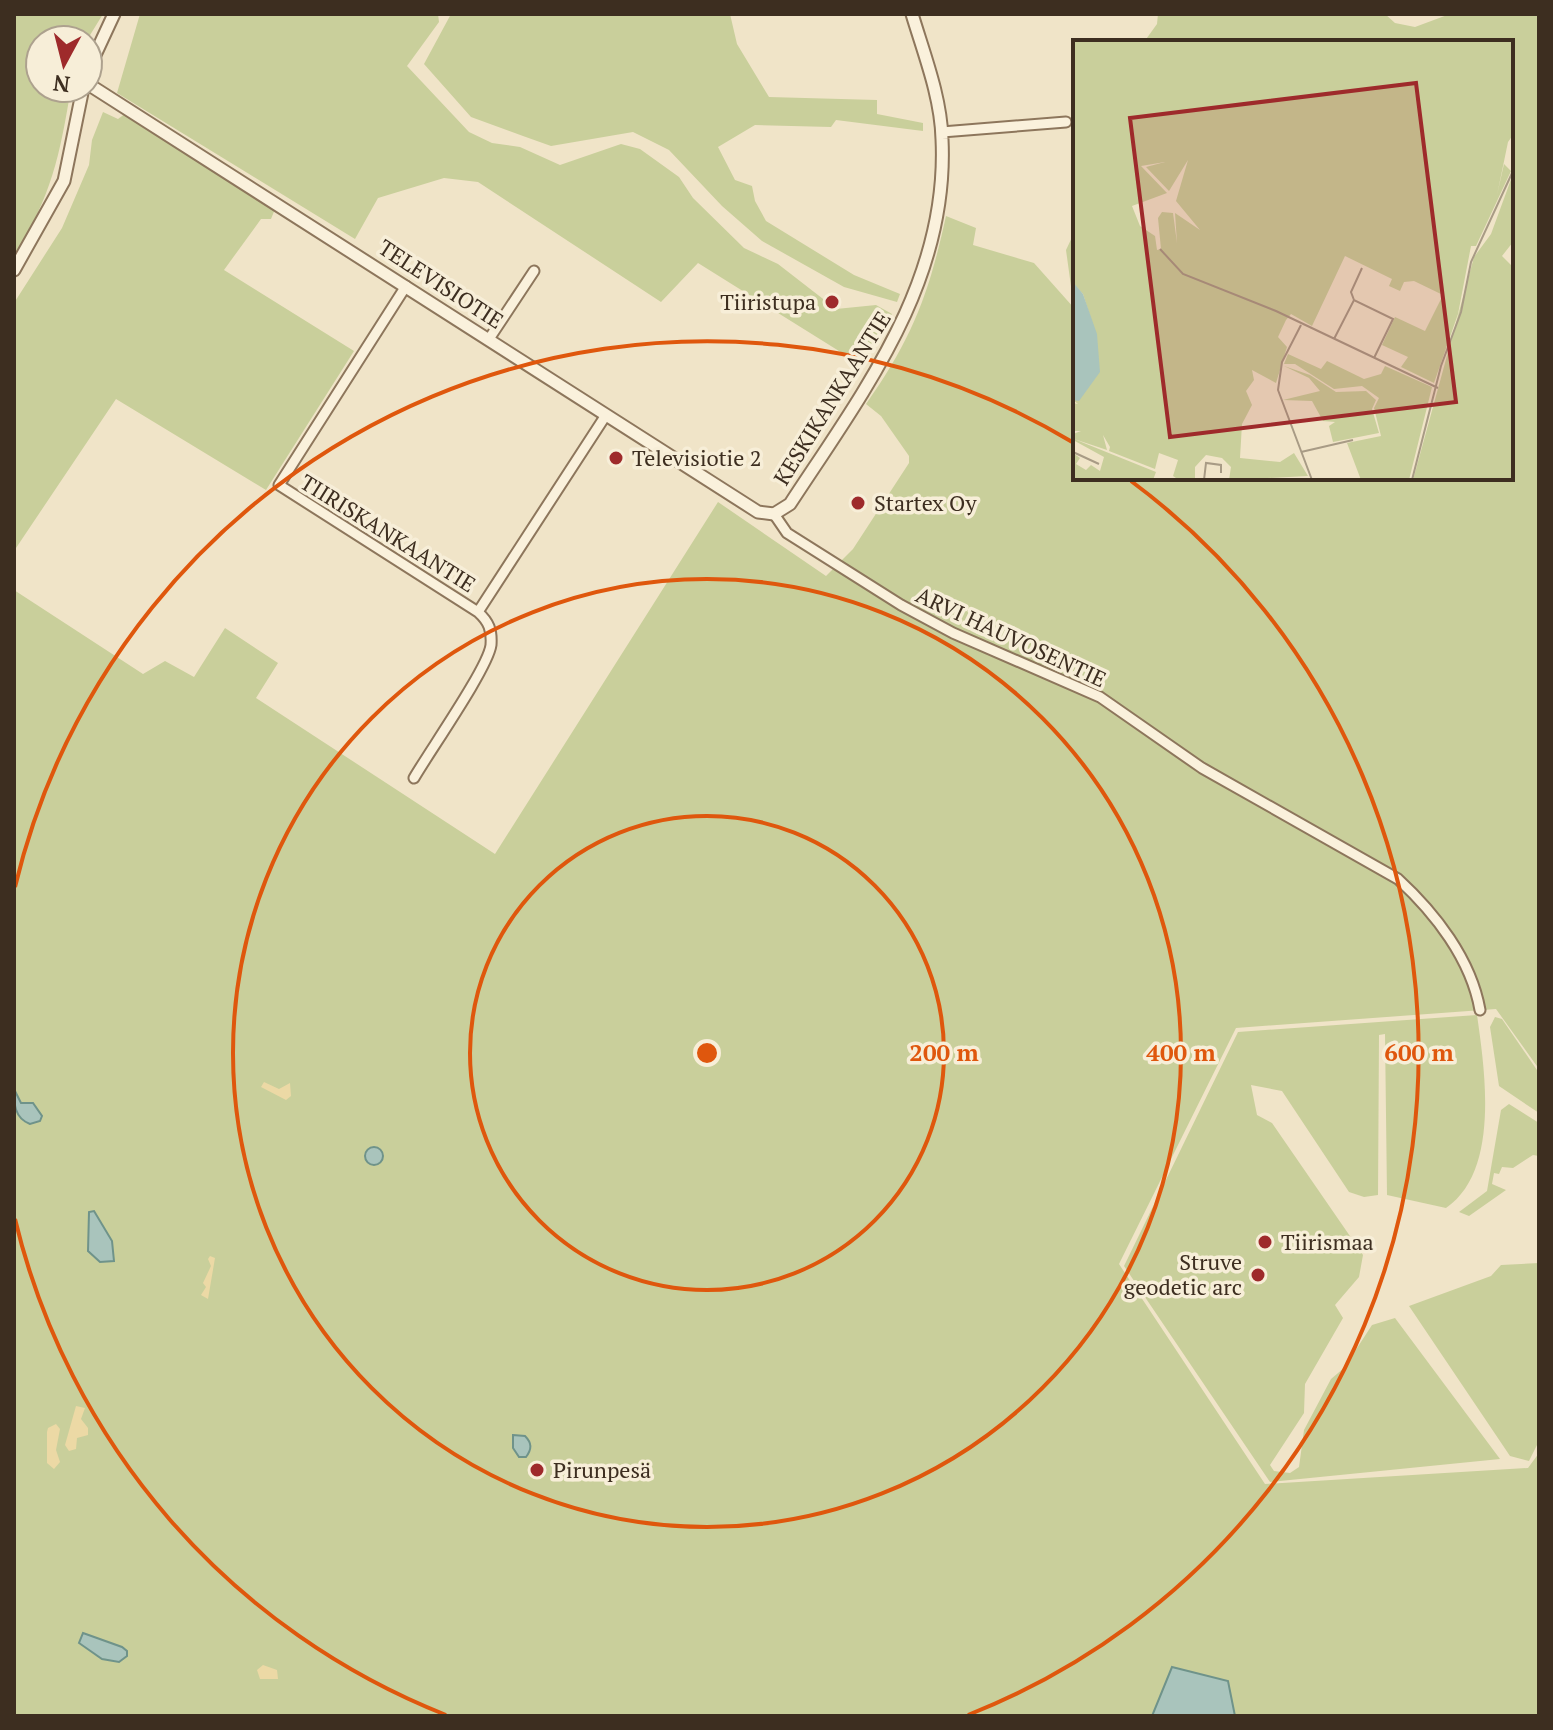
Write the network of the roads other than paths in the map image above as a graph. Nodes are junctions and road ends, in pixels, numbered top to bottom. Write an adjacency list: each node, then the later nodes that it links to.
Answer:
1 (114, 14): 3 (street)
2 (912, 14): 7 (street, KESKIKANKAANTIE)
3 (104, 36)
4 (104, 94): 10 (street, TELEVISIOTIE)
5 (80, 104): 8 (street)
6 (1066, 122): 7 (street)
7 (942, 132): 13 (street, KESKIKANKAANTIE)
8 (14, 270)
9 (534, 271): 11 (street)
10 (406, 286): 11 (street, TELEVISIOTIE); 14 (street, TIIRISKANKAANTIE)
11 (489, 339): 12 (street, TELEVISIOTIE)
12 (606, 415): 13 (street, TELEVISIOTIE); 14 (street, TIIRISKANKAANTIE)
13 (774, 514): 16 (street, ARVI HAUVOSENTIE)
14 (478, 612): 15 (street)
15 (414, 778)
16 (1480, 1010)

